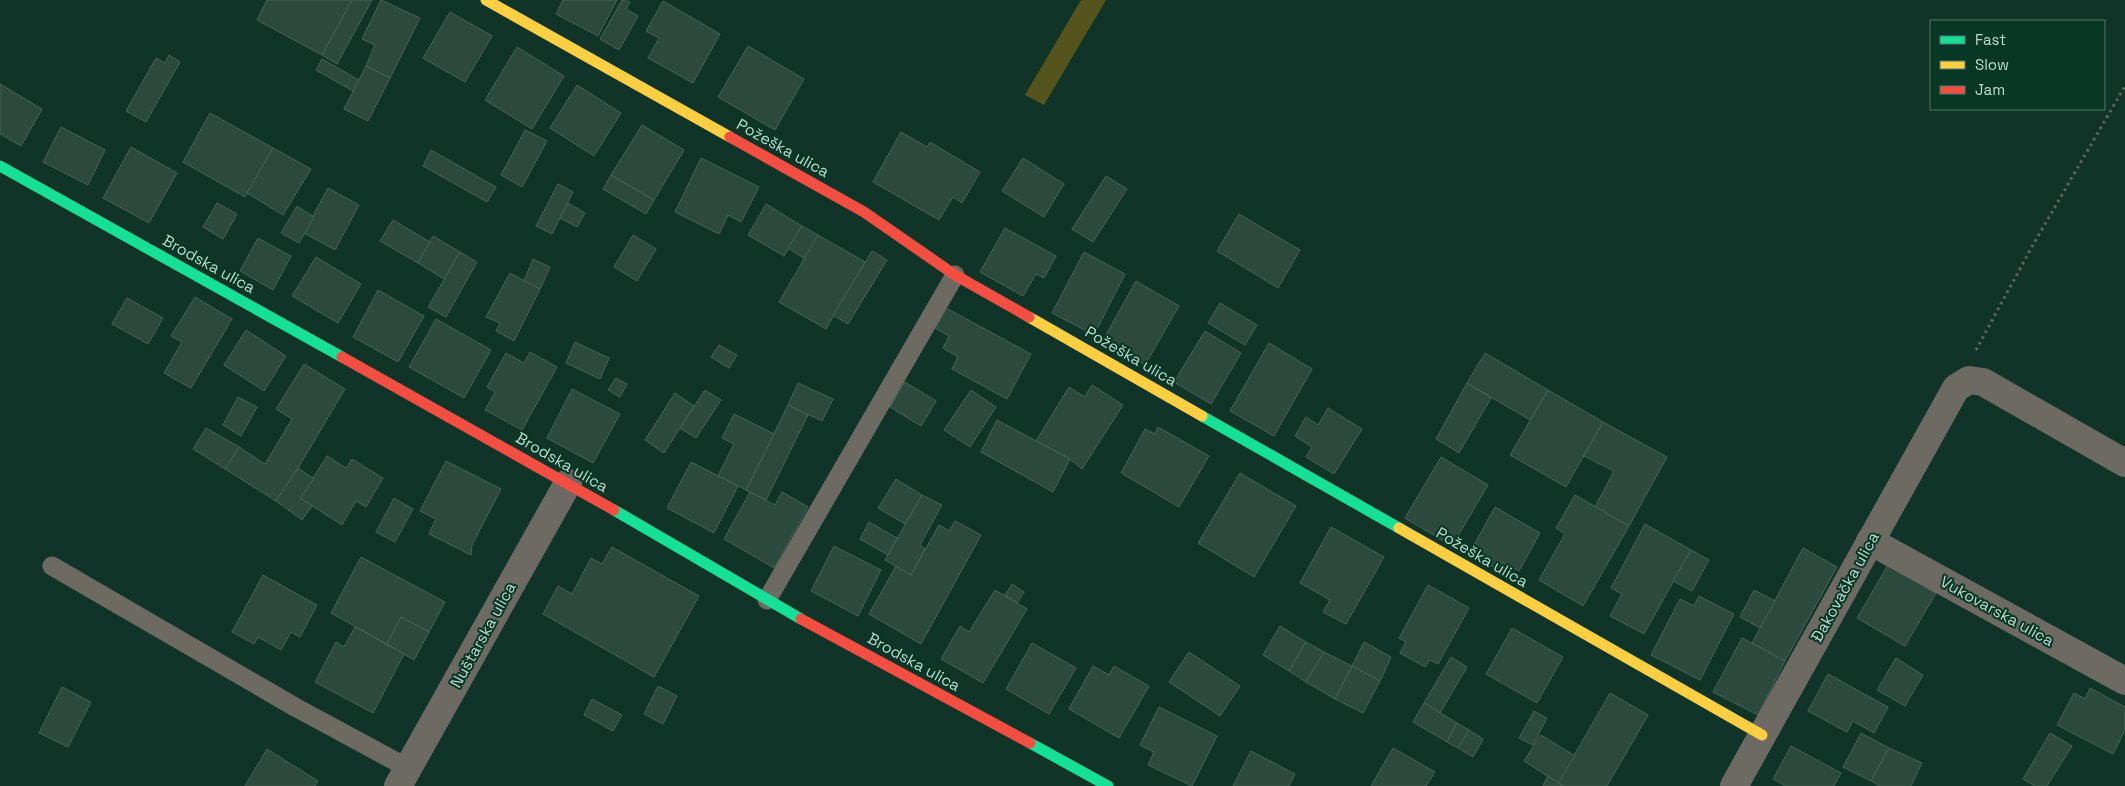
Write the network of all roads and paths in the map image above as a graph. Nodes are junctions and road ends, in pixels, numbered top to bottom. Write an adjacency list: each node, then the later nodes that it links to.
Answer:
1 (486, 0): 4 (street, Požeška ulica)
2 (2125, 86): 5 (path)
3 (0, 166): 7 (street, Brodska ulica)
4 (955, 274): 10 (lane); 12 (street, Požeška ulica)
5 (1956, 388): 6 (street); 8 (street, Đakovačka ulica)
6 (2125, 463)
7 (568, 483): 10 (street, Brodska ulica); 13 (street, Nuštarska ulica)
8 (1870, 541): 11 (street, Vukovarska ulica); 12 (street, Đakovačka ulica)
9 (52, 566): 13 (lane)
10 (767, 600): 14 (street, Brodska ulica)
11 (2125, 682)
12 (1762, 735): 15 (street, Đakovačka ulica)
13 (403, 777)
14 (1108, 786)
15 (1734, 786)

